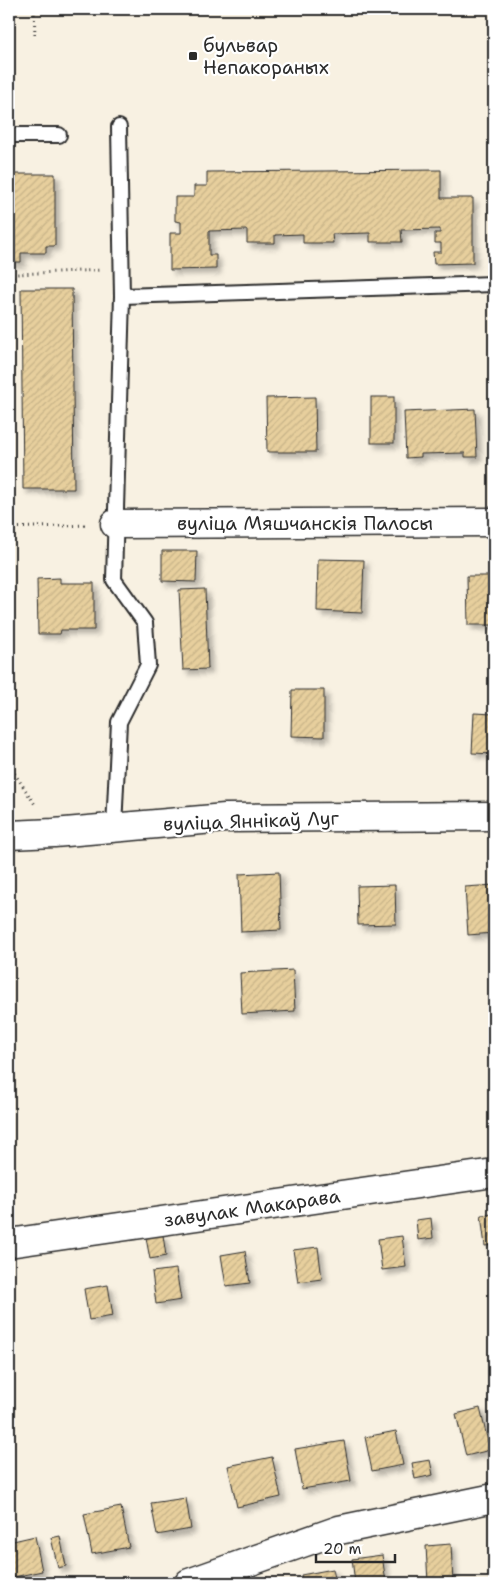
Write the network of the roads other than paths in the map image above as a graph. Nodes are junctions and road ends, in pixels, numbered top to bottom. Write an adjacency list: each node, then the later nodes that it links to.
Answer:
1 (119, 127): 5 (lane)
2 (59, 134): 3 (lane)
3 (9, 135)
4 (494, 284): 5 (lane)
5 (122, 296): 7 (lane)
6 (494, 522): 7 (street, вуліца Мяшчанскія Палосы)
7 (115, 524): 9 (lane)
8 (494, 816): 9 (street, вуліца Яннікаў Луг)
9 (114, 828): 10 (street, вуліца Яннікаў Луг)
10 (9, 835)
11 (494, 1173): 12 (street, завулак Макарава)
12 (9, 1242)
13 (494, 1498): 14 (street)
14 (189, 1583)

